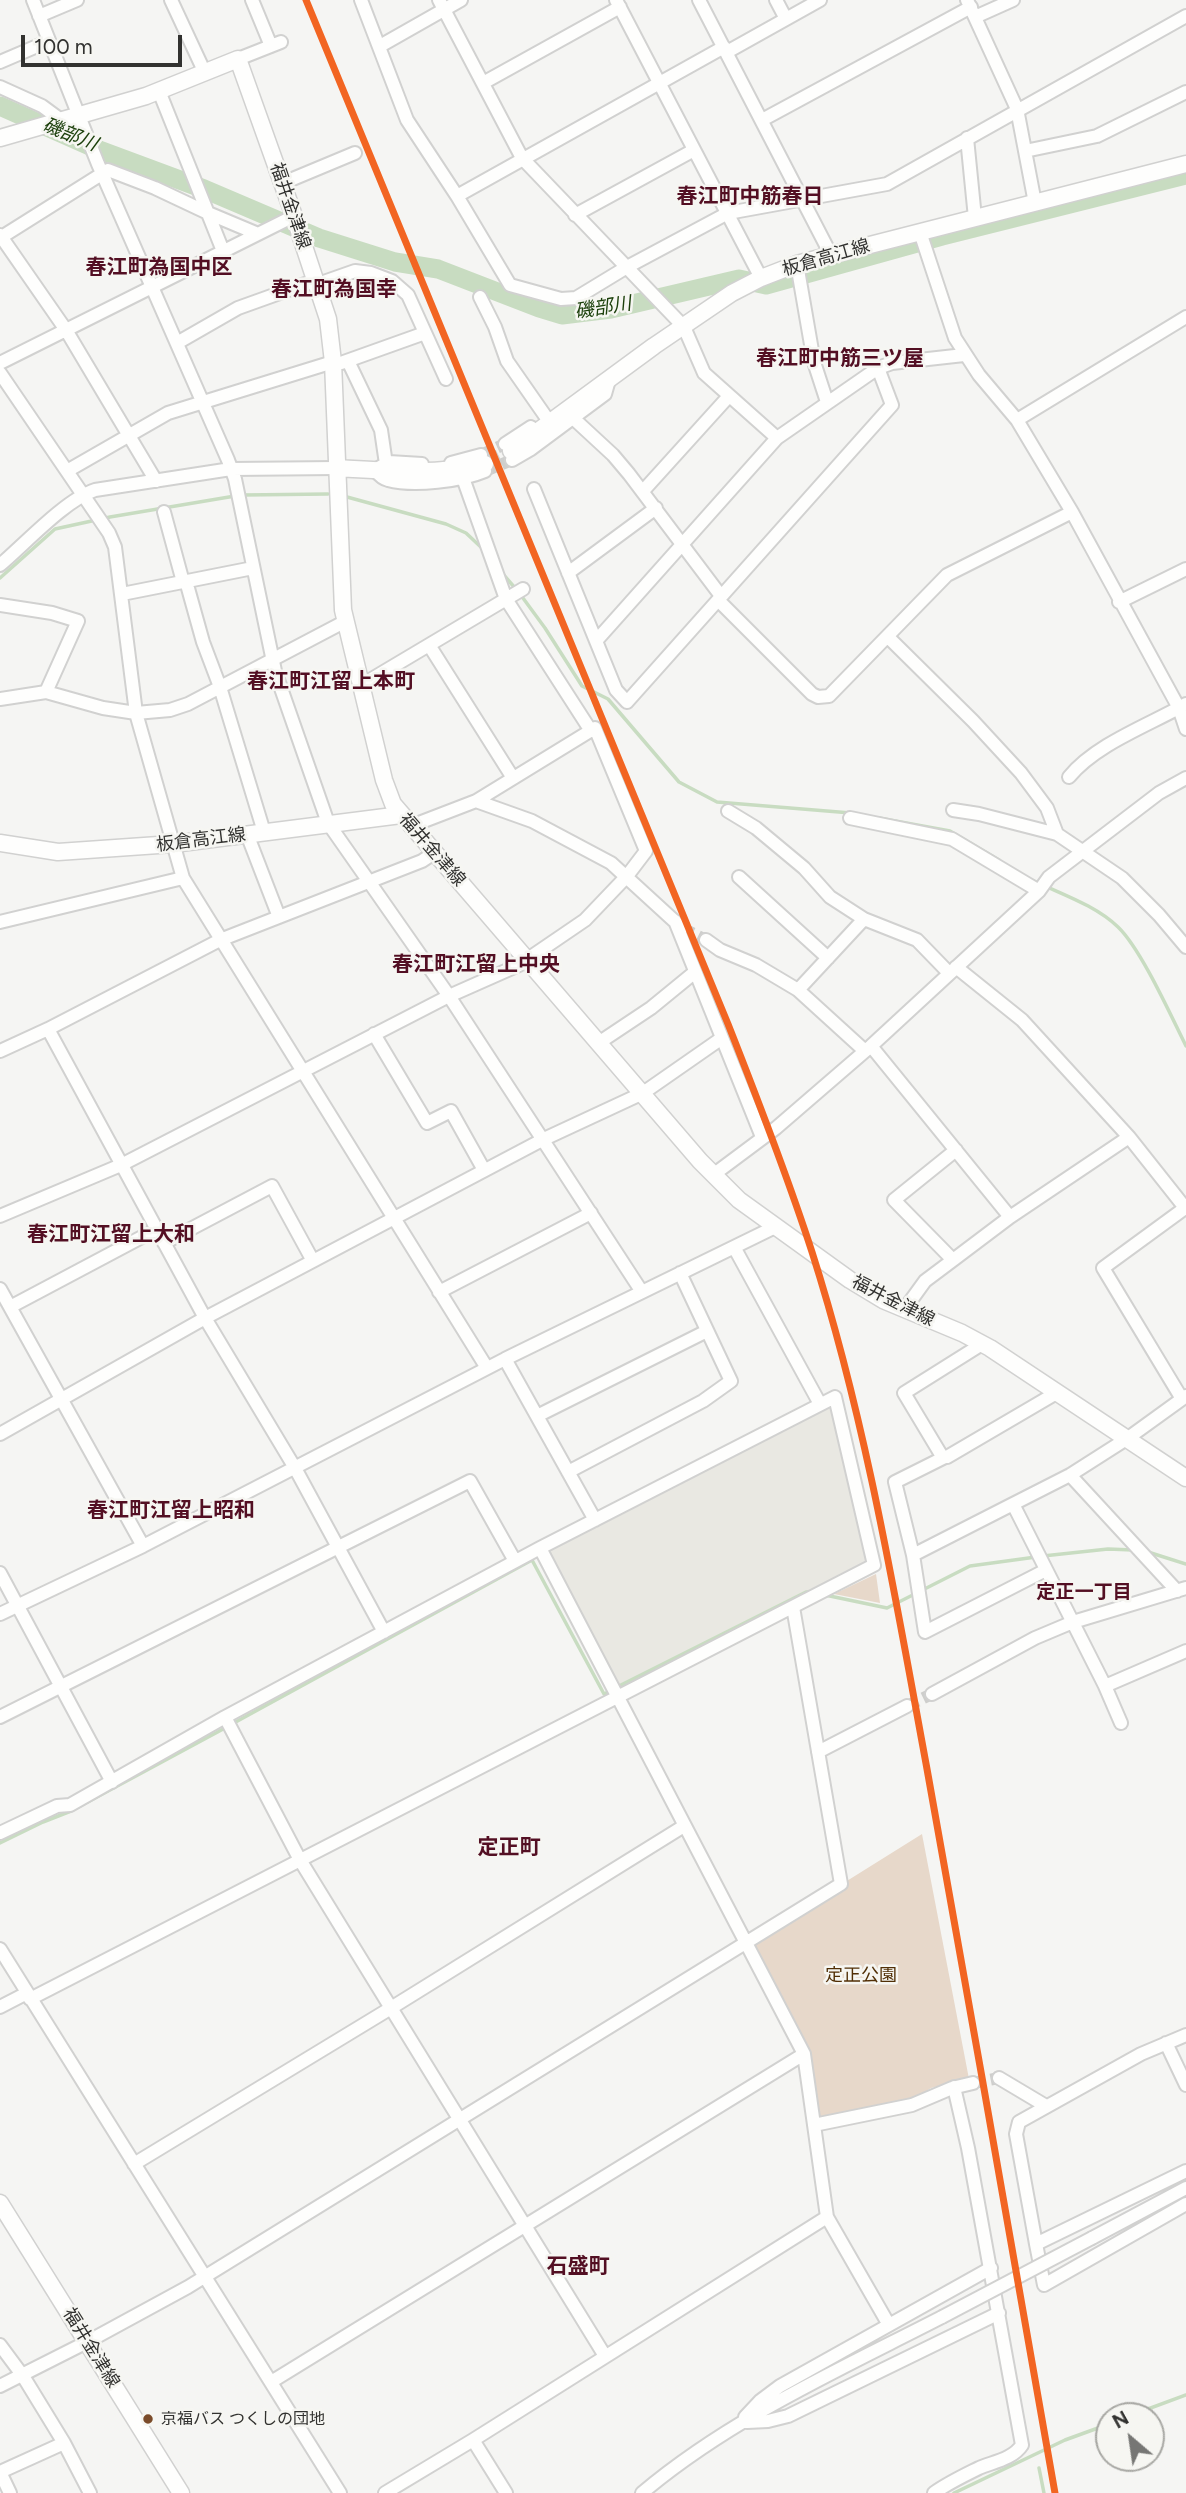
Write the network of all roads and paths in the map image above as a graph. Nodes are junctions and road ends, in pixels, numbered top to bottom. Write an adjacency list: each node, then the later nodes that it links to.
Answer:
1 (33, 0): 14 (street)
2 (77, 0): 14 (street)
3 (171, 0): 22 (street)
4 (253, 0): 20 (street)
5 (361, 0): 18 (street)
6 (461, 0): 12 (street)
7 (699, 0): 19 (street)
8 (776, 0): 16 (street)
9 (820, 0): 16 (street)
10 (1013, 0): 13 (street)
11 (618, 4): 23 (street); 24 (street)
12 (442, 5): 18 (street); 24 (street)
13 (971, 8): 28 (street); 30 (street)
14 (39, 16): 17 (street)
15 (1186, 16): 28 (street)
16 (786, 19): 19 (street)
17 (50, 41): 21 (street); 29 (street)
18 (380, 46): 40 (street)
19 (725, 50): 23 (street); 30 (street)
20 (238, 59): 22 (main road); 39 (main road, 福井金津線)
21 (0, 62)
22 (205, 73): 26 (main road)
23 (659, 82): 33 (street); 36 (street)
24 (483, 83): 36 (street)
25 (0, 87): 29 (street)
26 (159, 91): 29 (main road); 44 (street)
27 (1186, 92): 34 (street)
28 (1017, 110): 32 (street); 34 (street)
29 (73, 120): 31 (main road); 38 (street)
30 (762, 120): 41 (street)
31 (0, 138)
32 (967, 138): 41 (street); 47 (street)
33 (694, 150): 45 (street); 46 (street)
34 (1025, 151): 42 (street)
35 (355, 153): 39 (street)
36 (522, 158): 40 (street); 46 (street)
37 (1186, 164): 42 (main road, 板倉高江線)
38 (100, 169): 44 (street); 50 (street); 57 (street)
39 (283, 183): 43 (main road, 福井金津線)
40 (457, 196): 54 (street)
41 (802, 200): 45 (street); 52 (street)
42 (1035, 202): 47 (main road, 板倉高江線)
43 (292, 209): 49 (street); 56 (main road, 福井金津線)
44 (206, 211): 49 (street); 51 (street)
45 (727, 214): 54 (street); 55 (street)
46 (575, 215): 54 (street)
47 (975, 218): 48 (main road, 板倉高江線)
48 (920, 232): 52 (main road, 板倉高江線); 64 (street)
49 (260, 233): 51 (street)
50 (1, 237): 61 (street)
51 (223, 251): 57 (street)
52 (831, 255): 53 (main road, 板倉高江線)
53 (796, 264): 55 (main road, 板倉高江線); 73 (street)
54 (627, 267): 60 (street)
55 (761, 278): 60 (main road, 板倉高江線)
56 (317, 282): 62 (street); 63 (street); 66 (main road, 福井金津線)
57 (153, 287): 61 (street); 63 (street)
58 (480, 297): 74 (street)
59 (1186, 317): 76 (street)
60 (684, 327): 70 (main road, 板倉高江線); 71 (street)
61 (66, 330): 65 (street); 77 (street)
62 (425, 333): 66 (street); 69 (street)
63 (177, 343): 72 (street)
64 (964, 355): 67 (street); 76 (street)
65 (0, 363)
66 (338, 363): 72 (street); 81 (street); 82 (main road, 福井金津線)
67 (878, 368): 73 (street); 101 (street)
68 (0, 373): 84 (street)
69 (446, 379)
70 (609, 380): 74 (street); 75 (street); 79 (main road, 板倉高江線)
71 (729, 396): 78 (street); 88 (street)
72 (203, 401): 77 (street); 83 (street)
73 (827, 402): 78 (street)
74 (546, 416): 79 (street)
75 (573, 418): 79 (street); 88 (street)
76 (1017, 420): 92 (street)
77 (130, 434): 84 (street); 86 (street)
78 (777, 438): 93 (street)
79 (509, 452)
80 (484, 463): 81 (main road); 85 (street)
81 (381, 467): 82 (main road); 85 (street)
82 (337, 468): 83 (street); 105 (main road, 福井金津線)
83 (232, 469): 86 (street); 95 (street)
84 (68, 471): 89 (street)
85 (463, 478): 102 (street)
86 (156, 481): 89 (street)
87 (534, 489): 97 (street)
88 (643, 491): 90 (street)
89 (83, 494): 94 (street); 100 (street)
90 (656, 508): 93 (street); 97 (street)
91 (164, 512): 98 (street)
92 (1072, 512): 103 (street); 106 (street)
93 (683, 544): 101 (street); 107 (street)
94 (0, 565)
95 (253, 568): 98 (street); 109 (street)
96 (1186, 569): 103 (street)
97 (569, 573): 107 (street)
98 (184, 582): 100 (street); 111 (street)
99 (523, 589): 102 (street)
100 (122, 594): 115 (street)
101 (720, 598): 106 (street); 107 (street)
102 (506, 599): 108 (street); 117 (street)
103 (1119, 602): 114 (street)
104 (0, 605): 112 (street)
105 (344, 622): 109 (street); 110 (main road, 福井金津線)
106 (888, 637): 129 (street)
107 (596, 641)
108 (429, 645): 110 (street); 119 (street)
109 (272, 660): 111 (street); 126 (street)
110 (360, 686): 125 (main road, 福井金津線)
111 (220, 687): 115 (street); 127 (street)
112 (46, 692): 113 (street); 115 (street)
113 (0, 699)
114 (1182, 706): 116 (street); 118 (street)
115 (136, 713): 131 (street)
116 (1186, 729)
117 (591, 731): 119 (street); 134 (street)
118 (1069, 777)
119 (513, 778): 121 (street)
120 (1186, 778): 133 (street)
121 (476, 801): 125 (street); 134 (street)
122 (953, 810): 129 (street)
123 (728, 811): 140 (street)
124 (850, 818): 138 (street)
125 (406, 821): 126 (main road, 板倉高江線); 132 (main road, 福井金津線)
126 (328, 823): 127 (main road, 板倉高江線); 137 (street)
127 (264, 832): 128 (main road, 板倉高江線)
128 (247, 834): 131 (main road, 板倉高江線); 139 (street)
129 (1057, 834): 133 (street)
130 (0, 843): 131 (main road, 板倉高江線)
131 (173, 844): 136 (street)
132 (434, 852): 137 (street); 146 (main road, 福井金津線)
133 (1082, 852): 138 (street); 144 (street)
134 (627, 876): 146 (street); 148 (street)
135 (739, 877): 145 (street)
136 (183, 878): 141 (street); 142 (street)
137 (368, 882): 139 (street); 150 (street)
138 (1039, 891): 147 (street)
139 (279, 917): 142 (street)
140 (864, 919): 145 (street); 147 (street)
141 (0, 922)
142 (220, 940): 151 (street); 158 (street)
143 (706, 940): 149 (street)
144 (1186, 947)
145 (828, 958): 149 (street)
146 (527, 960): 150 (street); 155 (main road, 福井金津線)
147 (953, 970): 156 (street); 160 (street)
148 (695, 972): 154 (street); 155 (street)
149 (798, 990): 156 (street)
150 (449, 996): 152 (street); 162 (street)
151 (48, 1029): 157 (street); 164 (street)
152 (374, 1034): 158 (street); 165 (street)
153 (0, 1036): 157 (street)
154 (722, 1038): 159 (street); 161 (street)
155 (600, 1042): 159 (main road, 福井金津線)
156 (868, 1049): 161 (street); 163 (street)
157 (3, 1050)
158 (302, 1070): 164 (street); 171 (street)
159 (643, 1093): 162 (street); 166 (main road, 福井金津線)
160 (1129, 1137): 167 (street); 170 (street)
161 (762, 1138): 166 (street)
162 (544, 1139): 165 (street); 168 (street)
163 (956, 1150): 170 (street); 176 (street)
164 (121, 1165): 169 (street); 173 (street)
165 (484, 1170): 171 (street)
166 (713, 1175): 172 (main road, 福井金津線)
167 (1186, 1209): 190 (street)
168 (591, 1213): 180 (street); 181 (street)
169 (0, 1216)
170 (1010, 1217): 176 (street)
171 (394, 1218): 177 (street); 180 (street)
172 (775, 1227): 175 (street); 183 (main road, 福井金津線)
173 (157, 1229): 174 (street); 182 (street)
174 (164, 1242): 177 (street); 184 (street)
175 (734, 1247): 178 (street); 192 (street)
176 (953, 1260): 183 (street)
177 (313, 1261): 184 (street)
178 (680, 1273): 181 (street); 185 (street)
179 (0, 1289): 182 (street)
180 (439, 1292): 188 (street)
181 (642, 1292): 187 (street)
182 (10, 1307): 191 (street)
183 (904, 1310): 186 (main road, 福井金津線)
184 (205, 1318): 191 (street); 197 (street)
185 (707, 1331): 193 (street); 198 (street)
186 (982, 1344): 189 (main road, 福井金津線); 206 (street)
187 (505, 1359): 188 (street); 193 (street)
188 (487, 1368): 197 (street)
189 (1058, 1392): 195 (main road, 福井金津線); 196 (street)
190 (1184, 1397): 195 (street)
191 (61, 1400): 194 (street); 203 (street)
192 (820, 1404): 202 (street); 212 (street)
193 (537, 1416): 198 (street)
194 (0, 1434)
195 (1128, 1438): 199 (street); 200 (main road, 福井金津線)
196 (947, 1457)
197 (295, 1468): 203 (street); 204 (street)
198 (568, 1472): 202 (street)
199 (1070, 1475): 201 (street); 210 (street)
200 (1186, 1478)
201 (1013, 1504): 206 (street); 208 (street)
202 (595, 1520): 205 (street)
203 (143, 1546): 211 (street)
204 (337, 1547): 207 (street); 215 (street); 218 (street)
205 (540, 1548): 207 (street); 220 (street)
206 (913, 1555): 208 (street)
207 (515, 1561): 215 (street)
208 (1046, 1570): 214 (street)
209 (0, 1573): 211 (street)
210 (1181, 1590): 214 (street)
211 (16, 1606): 213 (street); 218 (street)
212 (793, 1607): 220 (street); 225 (street)
213 (0, 1614)
214 (1073, 1622): 217 (street); 219 (street)
215 (384, 1632): 223 (street)
216 (1186, 1651): 217 (street)
217 (1105, 1686): 224 (street)
218 (60, 1687): 222 (street); 226 (street)
219 (932, 1694)
220 (617, 1698): 227 (street); 229 (street)
221 (907, 1706): 225 (street)
222 (0, 1717)
223 (225, 1717): 226 (street); 229 (street)
224 (1121, 1723)
225 (818, 1752): 230 (street)
226 (112, 1782): 228 (street)
227 (684, 1826): 230 (street); 234 (street)
228 (0, 1833)
229 (300, 1860): 232 (street); 234 (street)
230 (746, 1944): 237 (street); 243 (street)
231 (0, 1949): 232 (street)
232 (29, 1996): 233 (street); 245 (street)
233 (0, 2007)
234 (391, 2008): 243 (street); 245 (street)
235 (1186, 2035): 236 (street)
236 (1166, 2043): 240 (street); 242 (street)
237 (804, 2054): 244 (street); 251 (street)
238 (999, 2078): 242 (street)
239 (972, 2083): 241 (street)
240 (1186, 2085)
241 (954, 2087): 244 (street); 253 (street)
242 (1046, 2106): 252 (street)
243 (460, 2120): 251 (street); 254 (street)
244 (814, 2125): 250 (street)
245 (134, 2164): 254 (street)
246 (1186, 2171): 252 (street)
247 (1186, 2188): 263 (street, bridge)
248 (0, 2203): 257 (main road, 福井金津線)
249 (1186, 2204): 252 (street)
250 (827, 2217): 256 (street); 259 (street)
251 (525, 2225): 259 (street); 261 (street)
252 (1036, 2244)
253 (990, 2268): 255 (street); 256 (street)
254 (205, 2276): 257 (street); 261 (street)
255 (999, 2313): 263 (street); 274 (street)
256 (889, 2325): 263 (street)
257 (87, 2342): 260 (street); 269 (main road, 福井金津線)
258 (0, 2345): 260 (street)
259 (606, 2356): 264 (street)
260 (23, 2376): 262 (street); 265 (street)
261 (271, 2382): 270 (street)
262 (0, 2386)
263 (741, 2422): 273 (street)
264 (473, 2440): 271 (street); 272 (street)
265 (64, 2442): 266 (street); 268 (street)
266 (0, 2472): 267 (street)
267 (10, 2493)
268 (90, 2493)
269 (181, 2493)
270 (340, 2493)
271 (384, 2493)
272 (506, 2493)
273 (642, 2493)
274 (934, 2493)

